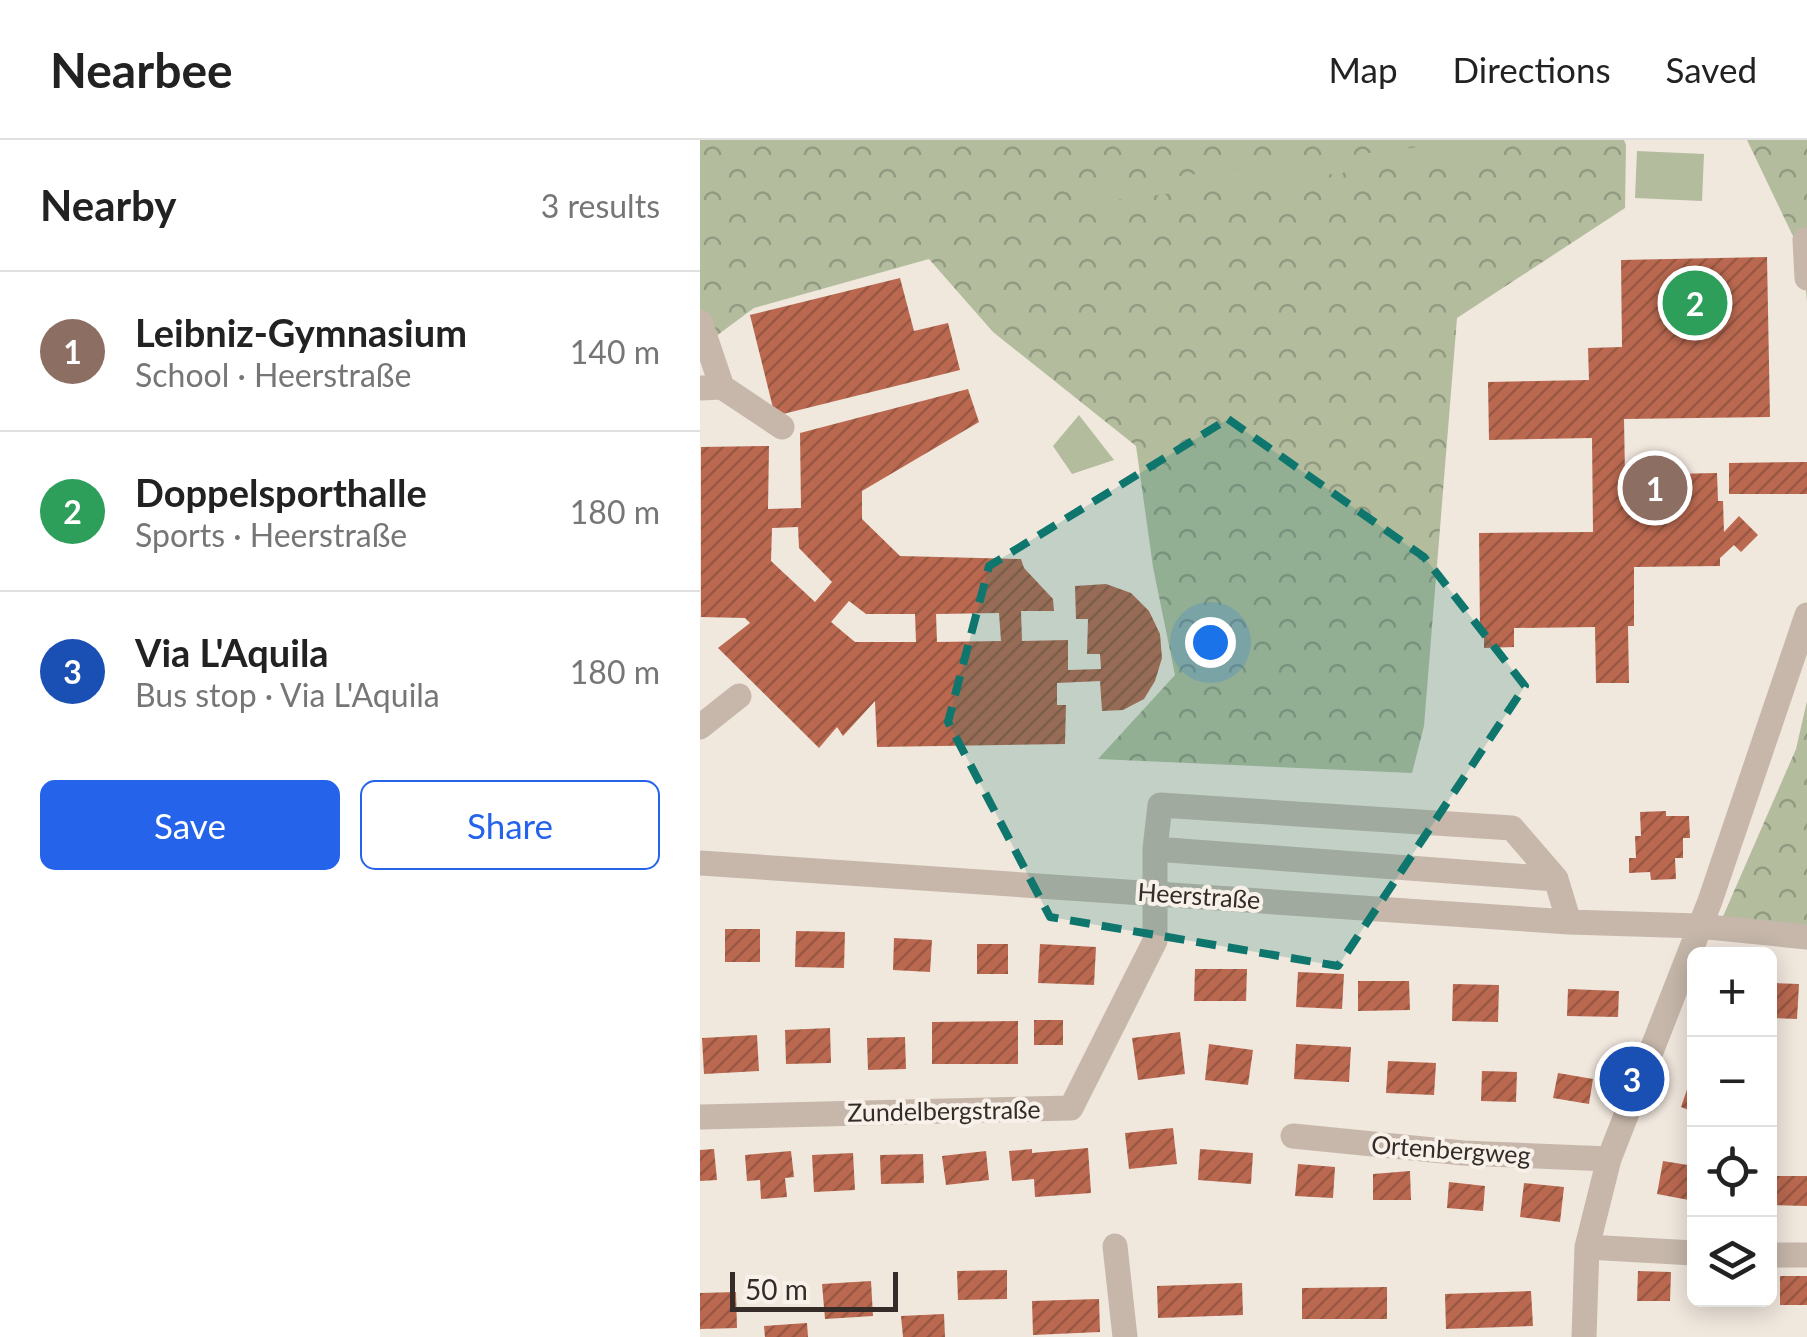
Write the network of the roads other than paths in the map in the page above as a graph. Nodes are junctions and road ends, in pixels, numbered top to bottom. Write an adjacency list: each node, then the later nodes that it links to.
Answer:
1 (1805, 240): 2 (street)
2 (1807, 278)
3 (700, 322): 4 (street)
4 (711, 388): 5 (street)
5 (782, 426)
6 (1807, 615): 14 (street)
7 (739, 696): 8 (street)
8 (700, 727)
9 (1155, 849): 11 (street); 11 (street); 12 (street)
10 (700, 863): 12 (street, Heerstraße)
11 (1556, 880): 13 (street)
12 (1154, 892): 13 (street, Heerstraße); 16 (street, Zundelbergstraße)
13 (1568, 922): 14 (street, Heerstraße)
14 (1698, 926): 15 (street, Heerstraße); 18 (street)
15 (1807, 937)
16 (700, 1117)
17 (1293, 1136): 18 (street, Ortenbergweg)
18 (1609, 1160): 20 (street)
19 (1115, 1246): 24 (street)
20 (1587, 1247): 21 (street); 25 (street)
21 (1687, 1253)
22 (1777, 1255): 23 (street)
23 (1807, 1255)
24 (1125, 1337)
25 (1584, 1337)

